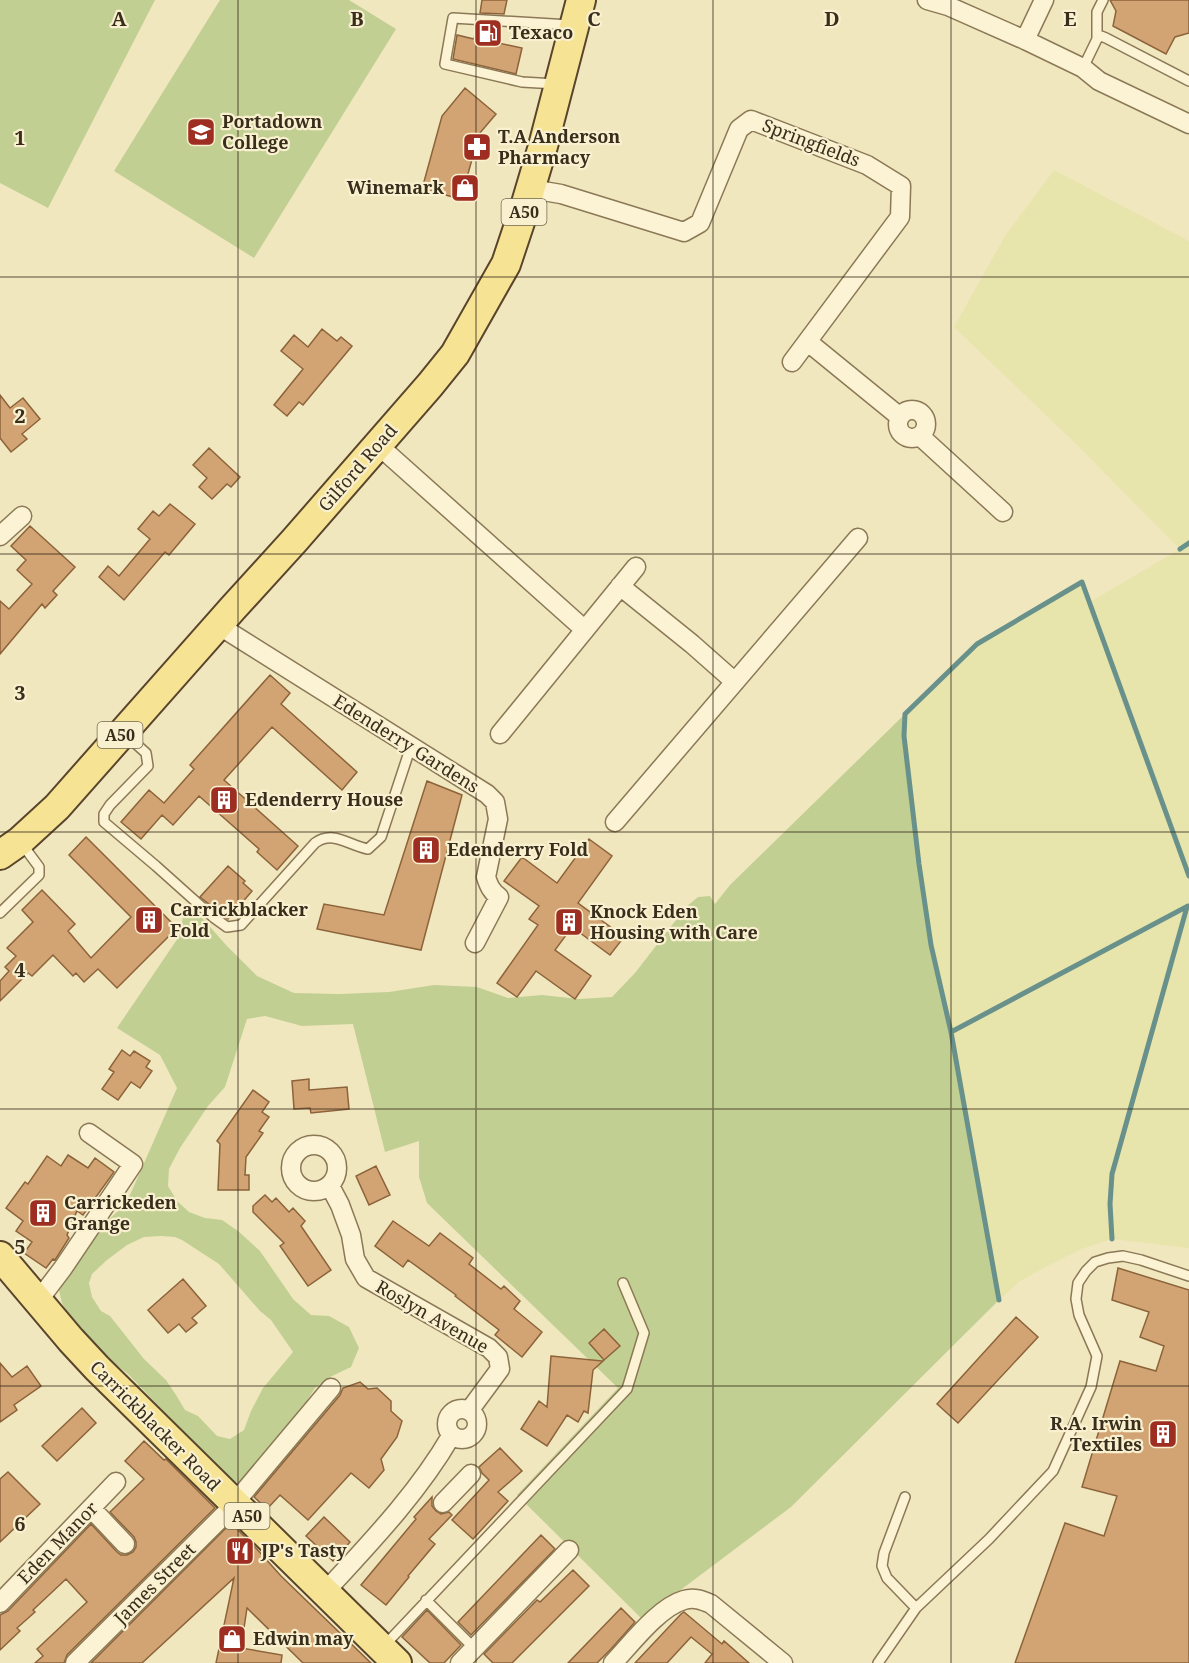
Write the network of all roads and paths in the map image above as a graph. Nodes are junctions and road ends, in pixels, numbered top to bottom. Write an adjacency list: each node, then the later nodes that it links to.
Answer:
1 (927, 0): 6 (street)
2 (1044, 0): 6 (street)
3 (1103, 0): 5 (lane)
4 (578, 12): 9 (main road, Gilford Road / A50); 9 (lane)
5 (1097, 39): 7 (lane); 8 (lane)
6 (1025, 40): 7 (street)
7 (1083, 68): 10 (street)
8 (1189, 81)
9 (558, 84): 11 (main road, Gilford Road / A50)
10 (1189, 124)
11 (531, 189): 12 (street, Springfields); 14 (main road, Gilford Road / A50)
12 (808, 342): 13 (street, Springfields); 15 (street)
13 (792, 362)
14 (378, 445): 21 (main road, Gilford Road / A50); 22 (street)
15 (1003, 512)
16 (22, 516): 17 (street)
17 (0, 537)
18 (858, 538): 23 (street)
19 (636, 567): 20 (street)
20 (620, 586): 22 (street); 23 (street)
21 (218, 625): 24 (main road, Gilford Road / A50); 26 (street, Edenderry Gardens)
22 (585, 630): 25 (street)
23 (735, 682): 27 (street)
24 (123, 732): 26 (lane); 28 (main road, Gilford Road / A50)
25 (500, 734)
26 (411, 746): 30 (street, Edenderry Gardens)
27 (615, 822)
28 (10, 848): 29 (lane)
29 (0, 912)
30 (475, 943)
31 (89, 1133): 36 (street)
32 (330, 1186): 38 (street, Roslyn Avenue)
33 (0, 1256): 36 (main road, Carrickblacker Road / A50)
34 (1189, 1276): 51 (lane)
35 (623, 1283): 49 (lane)
36 (38, 1301): 44 (main road, Carrickblacker Road / A50)
37 (331, 1388): 44 (street, James Street)
38 (433, 1467): 41 (street); 48 (street)
39 (471, 1474): 41 (street)
40 (116, 1482): 45 (street, Eden Manor)
41 (457, 1489): 43 (street)
42 (905, 1497): 51 (lane)
43 (443, 1503)
44 (235, 1504): 48 (main road, Carrickblacker Road / A50); 54 (street, James Street)
45 (91, 1508): 46 (street); 50 (street, Eden Manor)
46 (125, 1544)
47 (569, 1550): 52 (street)
48 (324, 1593): 53 (main road, Carrickblacker Road / A50)
49 (426, 1600): 52 (lane); 53 (lane)
50 (0, 1603)
51 (916, 1608): 58 (lane)
52 (474, 1648): 55 (street)
53 (389, 1656)
54 (75, 1663)
55 (460, 1663)
56 (613, 1663): 57 (street)
57 (783, 1663)
58 (878, 1663)

